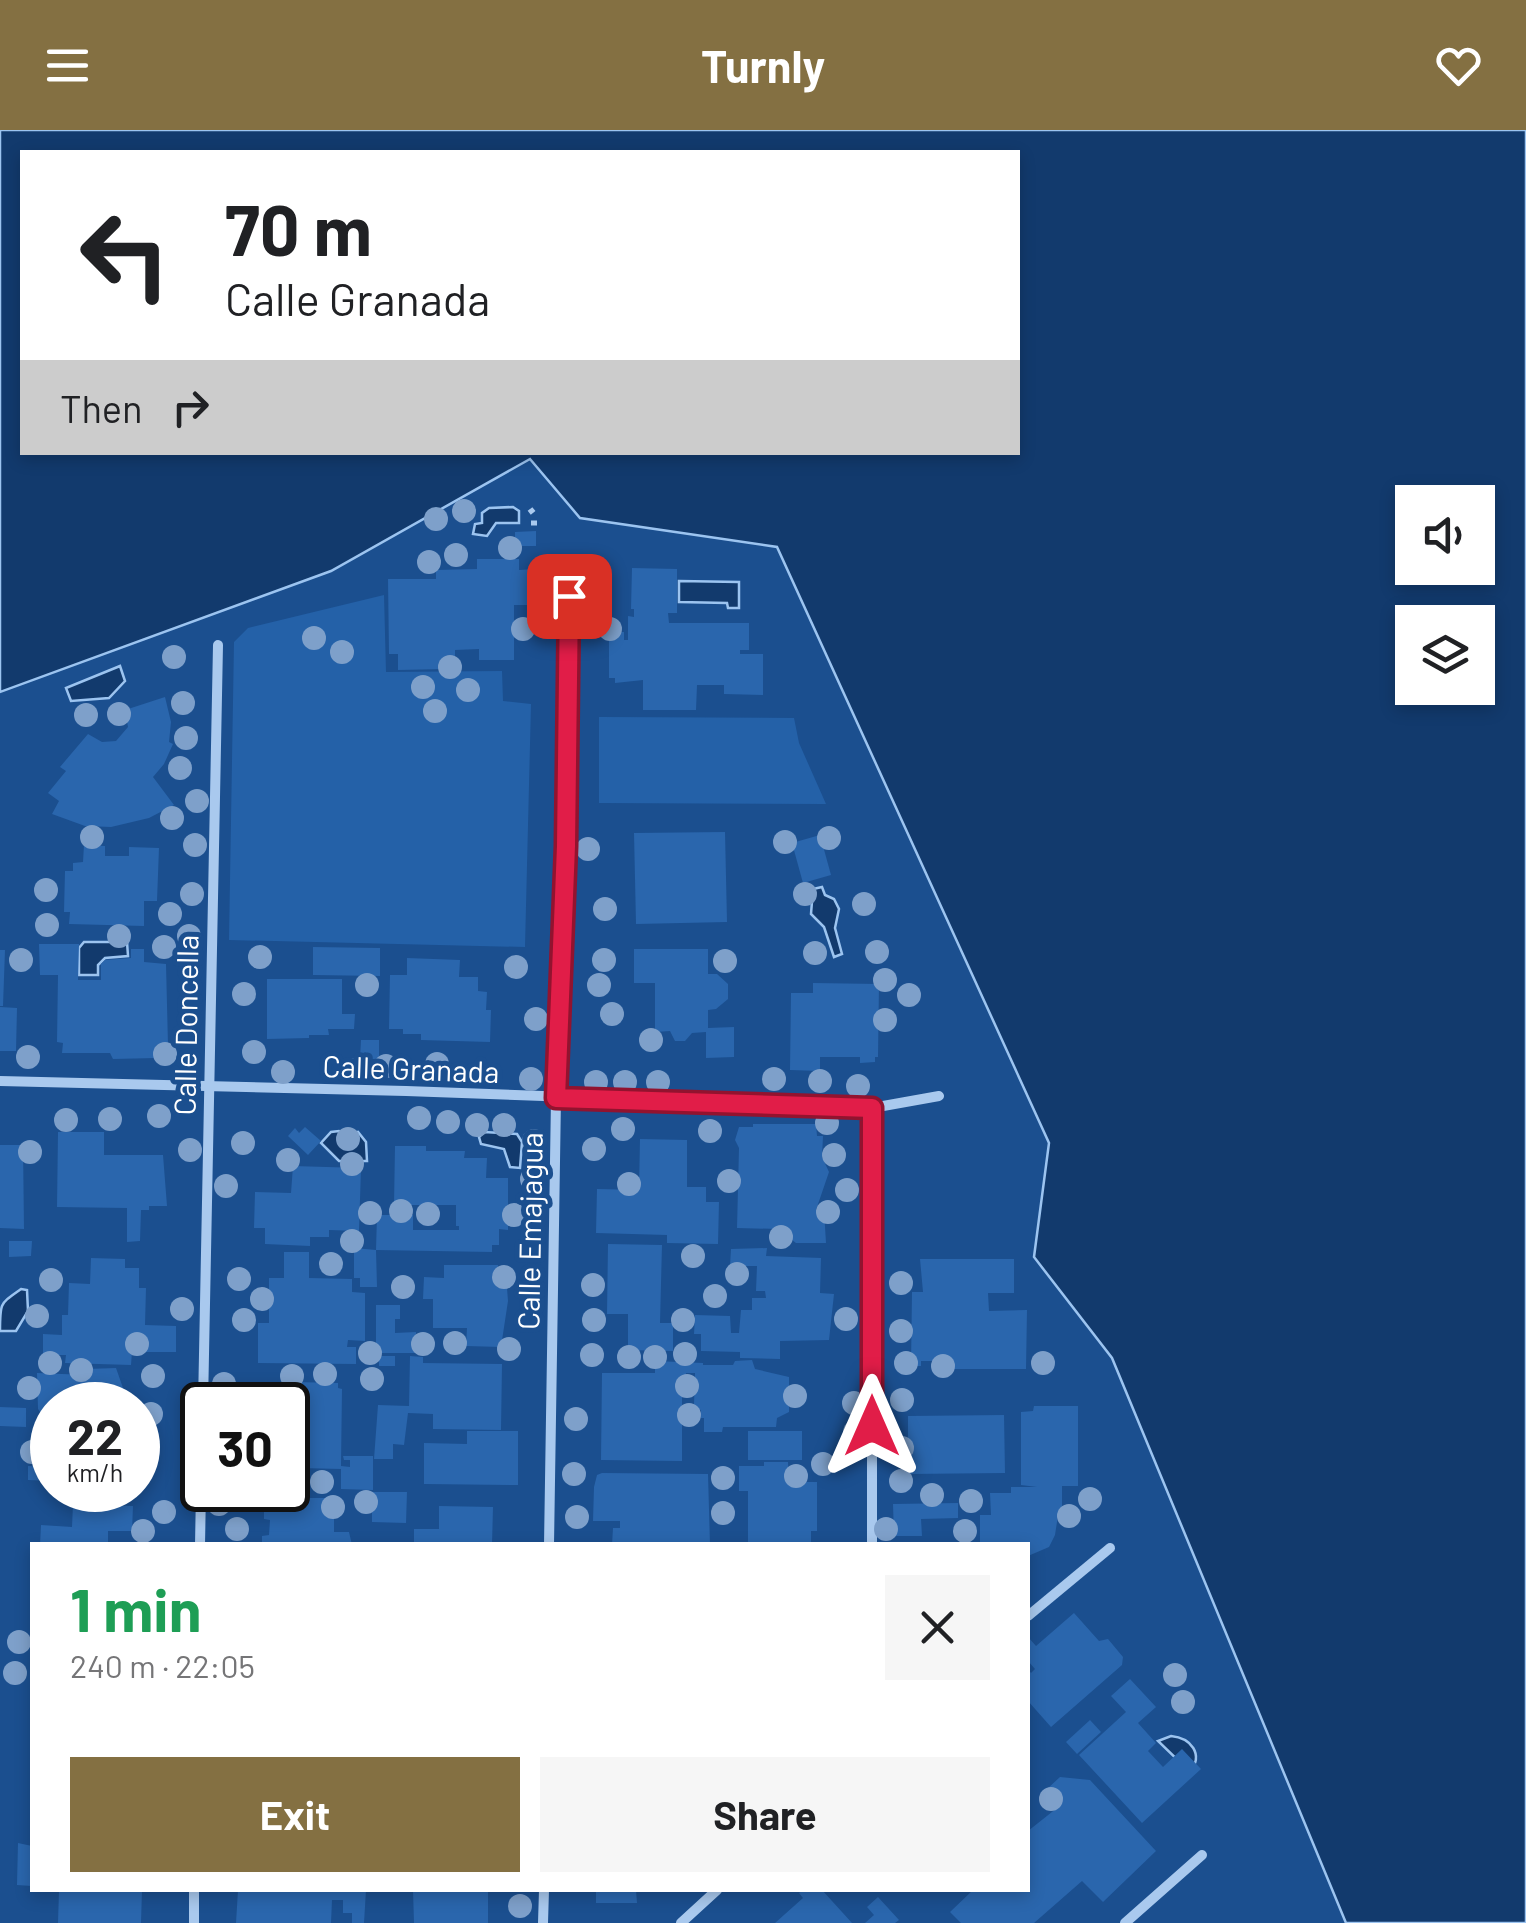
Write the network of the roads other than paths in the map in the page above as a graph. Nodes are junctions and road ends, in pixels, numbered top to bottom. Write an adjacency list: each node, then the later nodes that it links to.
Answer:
1 (570, 559): 6 (street, Calle Emajagua)
2 (218, 645): 4 (street, Calle Doncella)
3 (0, 1082): 4 (street, Calle Granada)
4 (209, 1088): 6 (street, Calle Granada); 8 (street, Calle Doncella)
5 (939, 1096): 7 (street, Calle Granada)
6 (556, 1098): 7 (street, Calle Granada); 11 (street, Calle Emajagua)
7 (872, 1108): 12 (street)
8 (203, 1382)
9 (201, 1512): 10 (street)
10 (200, 1542)
11 (549, 1542)
12 (872, 1542)
13 (1110, 1548): 14 (street)
14 (1030, 1614)
15 (1202, 1855): 22 (street)
16 (194, 1892): 19 (street)
17 (544, 1892): 20 (street)
18 (715, 1892): 21 (street)
19 (194, 1923)
20 (543, 1923)
21 (681, 1923)
22 (1126, 1923)

